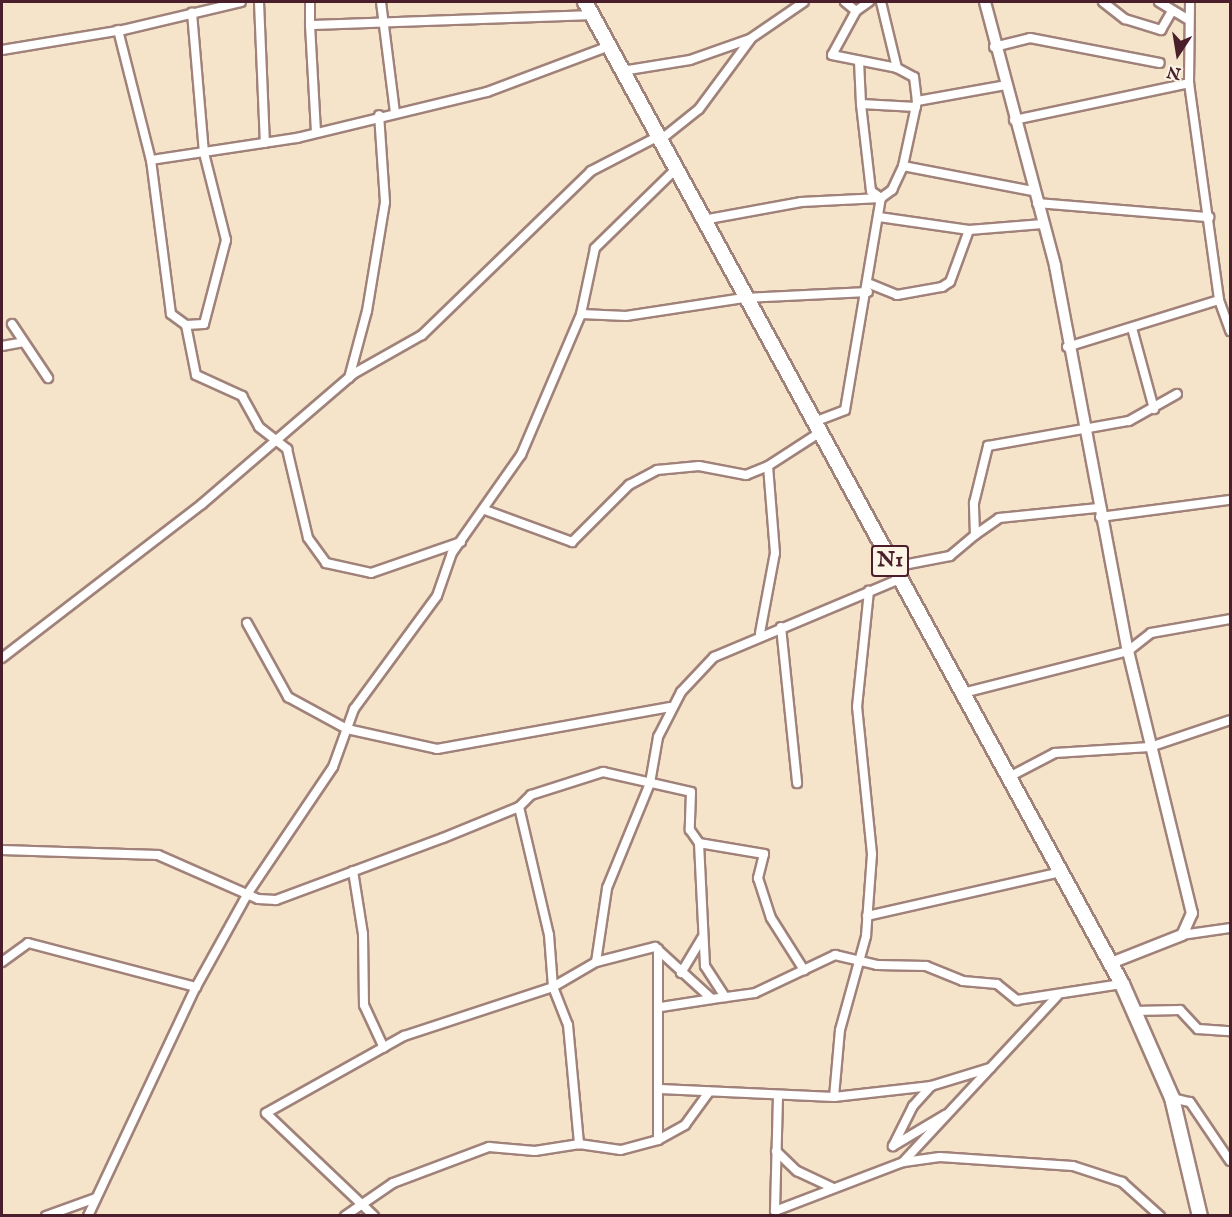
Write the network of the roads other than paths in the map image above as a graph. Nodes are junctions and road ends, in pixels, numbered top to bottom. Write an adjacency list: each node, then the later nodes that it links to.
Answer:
1 (241, 2): 16 (street)
2 (259, 2): 40 (street)
3 (310, 2): 21 (street)
4 (381, 2): 20 (street)
5 (585, 2): 18 (main road, N1)
6 (804, 2): 14 (street)
7 (846, 2): 15 (street)
8 (869, 2): 15 (street)
9 (881, 2): 29 (street)
10 (985, 2): 25 (street)
11 (1103, 2): 17 (street)
12 (1159, 2): 17 (street)
13 (1190, 2): 19 (street)
14 (792, 5): 23 (street)
15 (856, 11): 27 (street)
16 (192, 13): 22 (street); 41 (street)
17 (1171, 13): 19 (street)
18 (590, 15): 20 (street); 24 (main road, N1)
19 (1187, 19): 31 (street)
20 (382, 21): 21 (street); 35 (street)
21 (310, 25): 38 (street)
22 (118, 30): 26 (street); 42 (street)
23 (750, 39): 30 (street); 39 (street)
24 (607, 46): 30 (main road, N1); 35 (street)
25 (994, 47): 28 (street); 32 (street)
26 (2, 50)
27 (859, 61): 29 (street); 33 (street)
28 (1160, 63)
29 (897, 68): 34 (street)
30 (622, 70): 39 (main road, N1)
31 (1189, 82): 37 (street); 49 (street)
32 (1006, 85): 34 (street); 37 (street)
33 (861, 104): 34 (street); 46 (street)
34 (917, 104): 43 (street)
35 (395, 113): 36 (street)
36 (379, 116): 38 (street); 65 (street)
37 (1014, 120): 45 (street)
38 (316, 132): 40 (street)
39 (658, 139): 44 (main road, N1); 65 (street)
40 (265, 143): 41 (street)
41 (204, 153): 42 (street); 58 (street)
42 (150, 160): 58 (street)
43 (903, 166): 45 (street); 46 (street)
44 (675, 170): 50 (main road, N1); 56 (street)
45 (1033, 190): 47 (street)
46 (881, 198): 48 (street); 50 (street)
47 (1037, 203): 49 (street); 51 (street)
48 (879, 217): 52 (street); 53 (street)
49 (1209, 217): 55 (street)
50 (703, 220): 54 (main road, N1)
51 (1043, 224): 52 (street); 63 (street)
52 (969, 230): 53 (street)
53 (869, 288): 54 (street); 68 (street)
54 (744, 298): 56 (street); 68 (main road, N1)
55 (1219, 300): 59 (street); 60 (street)
56 (581, 314): 73 (street)
57 (12, 324): 61 (street)
58 (186, 325): 70 (street)
59 (1132, 328): 63 (street); 67 (street)
60 (1230, 332)
61 (24, 342): 62 (street); 64 (street)
62 (2, 345)
63 (1067, 347): 69 (street)
64 (48, 378)
65 (348, 379): 70 (street)
66 (1177, 394): 67 (street)
67 (1154, 409): 69 (street)
68 (817, 428): 71 (street); 77 (main road, N1)
69 (1082, 430): 74 (street); 75 (street)
70 (279, 442): 76 (street); 84 (street)
71 (768, 466): 73 (street); 82 (street)
72 (1230, 500): 74 (street)
73 (485, 510): 76 (street)
74 (1099, 513): 75 (street); 83 (street)
75 (975, 535): 77 (street)
76 (461, 542): 88 (street)
77 (897, 573): 78 (street); 85 (main road, N1)
78 (869, 591): 81 (street); 99 (street)
79 (1230, 619): 83 (street)
80 (247, 624): 88 (street)
81 (781, 627): 82 (street); 92 (street)
82 (760, 633): 86 (street)
83 (1128, 651): 85 (street); 89 (street)
84 (2, 658)
85 (963, 693): 90 (main road, N1)
86 (670, 706): 88 (street); 91 (street)
87 (1230, 720): 89 (street)
88 (347, 729): 98 (street)
89 (1150, 747): 90 (street); 102 (street)
90 (1009, 777): 97 (main road, N1)
91 (650, 783): 93 (street); 94 (street); 106 (street)
92 (797, 783)
93 (519, 807): 96 (street); 112 (street)
94 (699, 843): 101 (street); 108 (street)
95 (2, 850): 98 (street)
96 (353, 871): 98 (street); 119 (street)
97 (1061, 872): 99 (street); 107 (main road, N1)
98 (248, 893): 111 (street)
99 (867, 916): 104 (street)
100 (1230, 928): 102 (street)
101 (704, 935): 109 (street); 114 (street)
102 (1182, 935): 107 (street)
103 (658, 949): 106 (street); 109 (street); 116 (street)
104 (857, 958): 108 (street); 113 (street); 124 (street)
105 (2, 962): 111 (street)
106 (596, 962): 112 (street)
107 (1111, 963): 110 (main road, N1)
108 (804, 970): 114 (street)
109 (681, 973): 115 (street)
110 (1122, 984): 113 (street); 117 (main road, N1)
111 (196, 987): 134 (street)
112 (553, 987): 119 (street); 129 (street)
113 (1057, 996): 120 (street)
114 (725, 997): 115 (street)
115 (712, 999): 116 (street)
116 (661, 1007): 122 (street)
117 (1134, 1011): 118 (street); 126 (main road, N1)
118 (1230, 1031)
119 (384, 1048): 135 (street)
120 (991, 1068): 121 (street); 127 (street)
121 (931, 1086): 124 (street); 127 (street)
122 (660, 1089): 123 (street); 128 (street)
123 (709, 1092): 125 (street); 128 (street)
124 (834, 1096): 125 (street)
125 (778, 1097): 130 (street)
126 (1172, 1098): 131 (street); 141 (main road, N1)
127 (951, 1112): 132 (street)
128 (658, 1140): 129 (street)
129 (579, 1144): 135 (street)
130 (776, 1151): 133 (street); 133 (street)
131 (1230, 1161)
132 (903, 1162): 133 (street); 140 (street)
133 (832, 1187)
134 (96, 1198): 136 (street); 137 (street)
135 (360, 1203): 138 (street); 139 (street)
136 (46, 1215)
137 (88, 1215)
138 (345, 1215)
139 (374, 1215)
140 (1160, 1215)
141 (1200, 1215)

